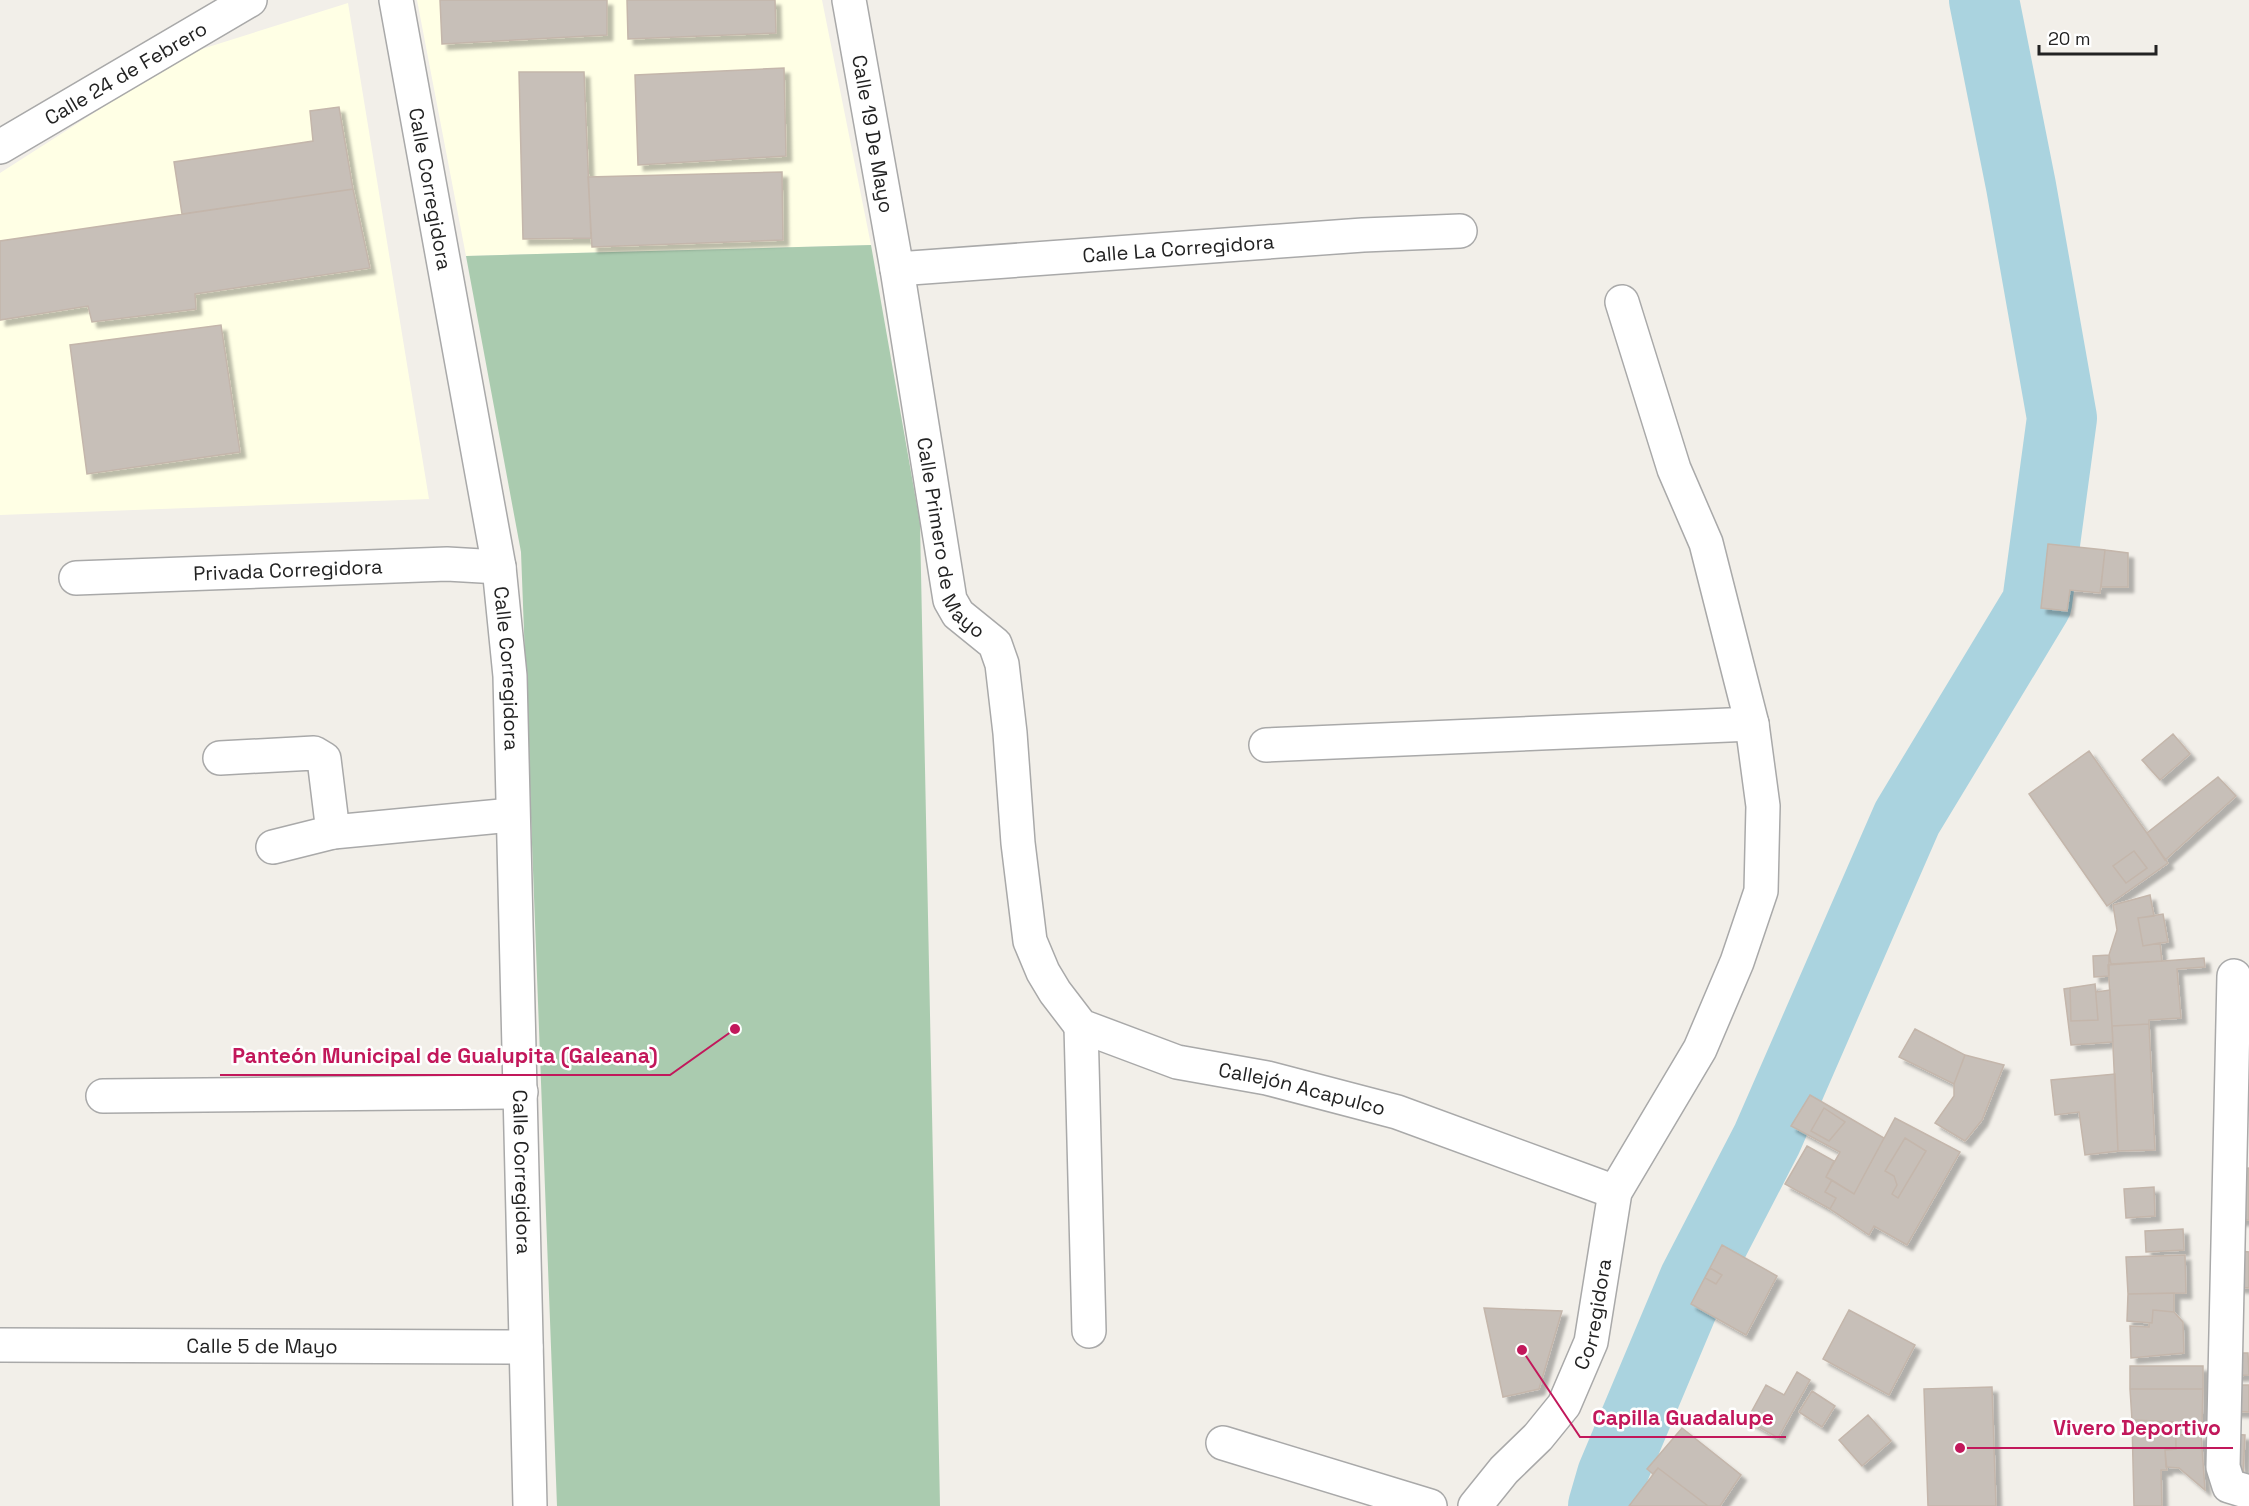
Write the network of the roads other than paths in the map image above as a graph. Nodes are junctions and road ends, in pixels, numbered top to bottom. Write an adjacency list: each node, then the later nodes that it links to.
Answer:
1 (250, 0): 4 (street, Calle 24 de Febrero)
2 (396, 0): 8 (street, Calle Corregidora)
3 (849, 0): 6 (street, Calle 19 De Mayo)
4 (0, 147)
5 (1460, 231): 6 (street, Calle La Corregidora)
6 (897, 269): 17 (street, Calle Primero de Mayo)
7 (1622, 302): 10 (street)
8 (498, 567): 9 (street, Privada Corregidora); 13 (street, Calle Corregidora)
9 (75, 578)
10 (1752, 724): 11 (street); 20 (street)
11 (1266, 745)
12 (220, 758): 14 (street)
13 (512, 815): 14 (street); 18 (street, Calle Corregidora)
14 (333, 832): 15 (street)
15 (273, 847)
16 (2234, 976): 25 (street)
17 (1081, 1026): 20 (street, Callejón Acapulco); 21 (street)
18 (521, 1092): 19 (street); 23 (street, Calle Corregidora)
19 (103, 1096)
20 (1615, 1192): 28 (street, Corregidora)
21 (1089, 1331)
22 (0, 1345): 23 (street, Calle 5 de Mayo)
23 (526, 1347): 26 (street)
24 (1223, 1443): 27 (street)
25 (2249, 1492)
26 (530, 1506)
27 (1430, 1506)
28 (1475, 1506)

